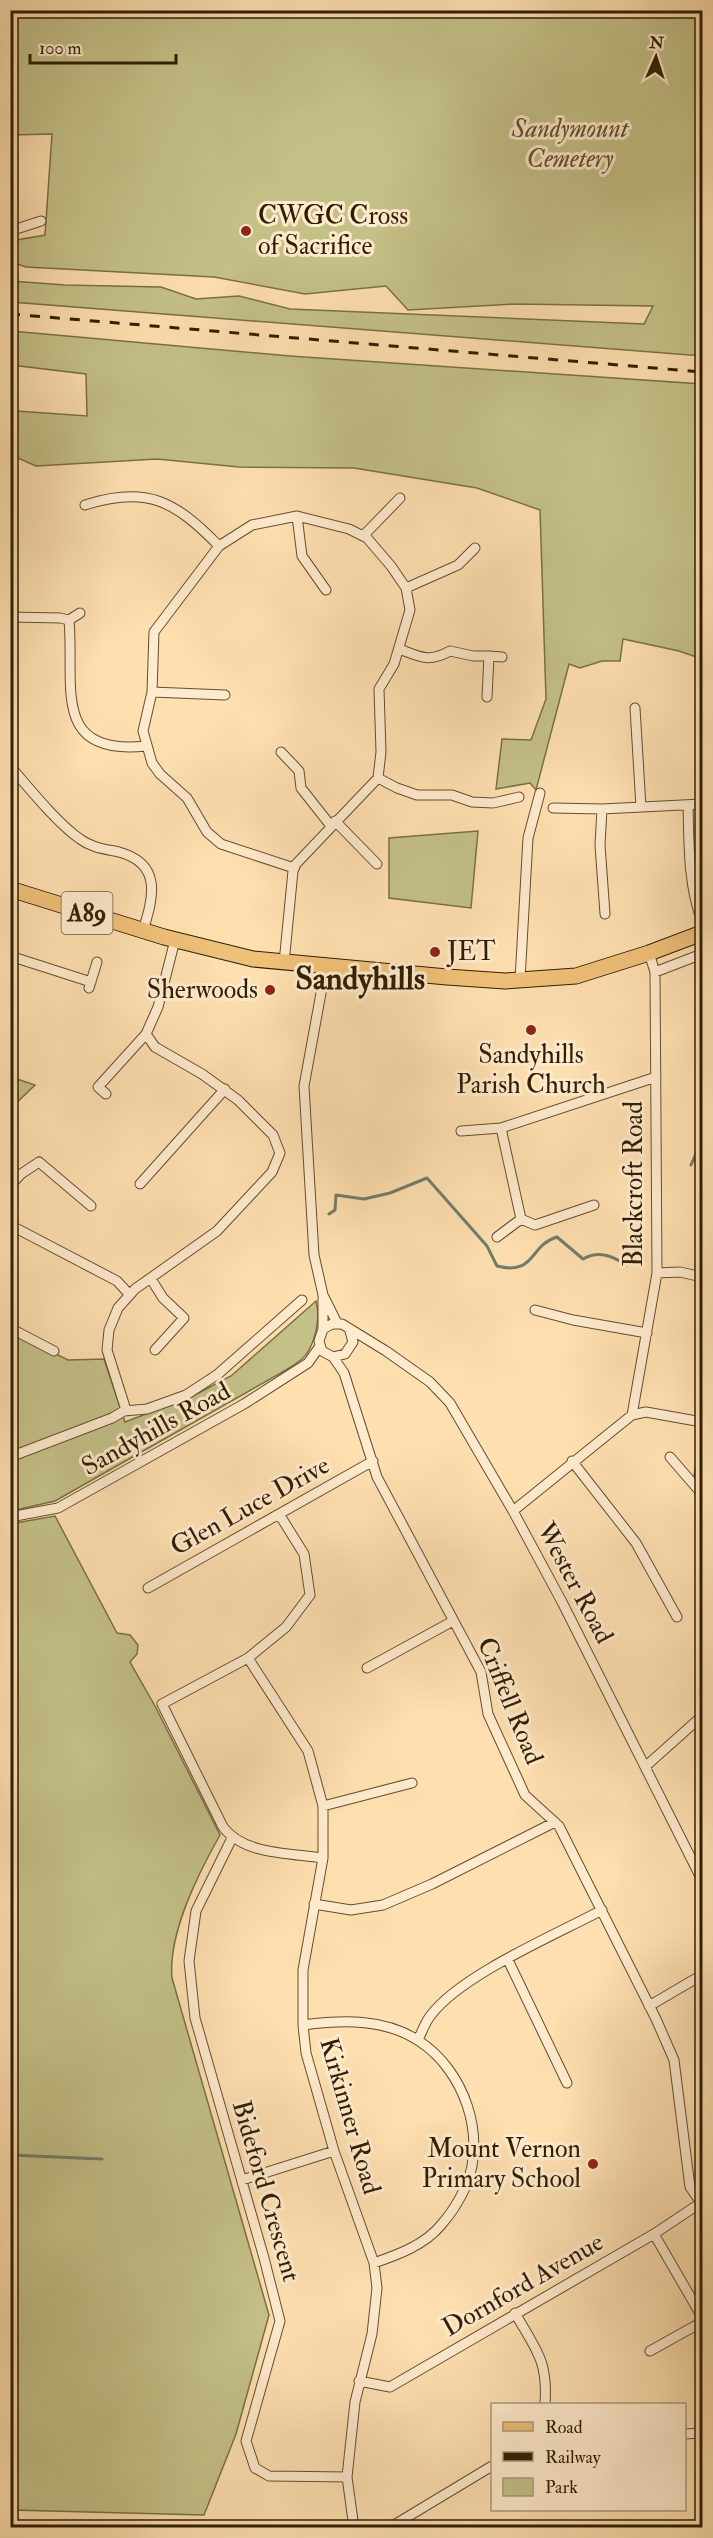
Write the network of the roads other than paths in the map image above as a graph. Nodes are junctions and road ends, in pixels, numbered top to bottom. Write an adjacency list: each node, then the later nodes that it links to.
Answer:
1 (41, 221): 2 (street)
2 (10, 231)
3 (400, 498): 6 (street)
4 (85, 505): 7 (street)
5 (297, 516): 6 (street); 7 (street); 10 (street)
6 (363, 536): 9 (street)
7 (219, 546): 17 (street)
8 (475, 548): 9 (street)
9 (406, 588): 14 (street)
10 (326, 590)
11 (80, 613): 13 (street)
12 (10, 617): 13 (street)
13 (69, 621): 21 (street)
14 (399, 649): 15 (street); 24 (street)
15 (489, 656): 16 (street); 19 (street)
16 (502, 657)
17 (152, 692): 18 (street); 21 (street)
18 (225, 695)
19 (487, 697)
20 (635, 708): 29 (street)
21 (146, 746): 34 (street)
22 (281, 752): 32 (street)
23 (10, 766): 38 (street)
24 (378, 778): 26 (street); 32 (street)
25 (540, 793): 48 (street)
26 (519, 797)
27 (702, 804): 28 (street)
28 (688, 805): 29 (street); 37 (street)
29 (641, 807): 31 (street)
30 (553, 808): 31 (street)
31 (602, 809): 36 (street)
32 (333, 823): 33 (street); 34 (street)
33 (376, 864)
34 (294, 868): 45 (street)
35 (10, 889): 38 (main road, A89)
36 (605, 914)
37 (702, 921)
38 (143, 931): 40 (main road, A89)
39 (702, 933): 41 (main road, A89)
40 (170, 939): 45 (main road, A89); 49 (street)
41 (649, 953): 47 (street, Blackcroft Road); 48 (main road, A89)
42 (702, 954): 47 (street)
43 (10, 956): 44 (street)
44 (98, 962)
45 (284, 963): 46 (main road, A89)
46 (326, 966): 48 (main road, A89); 66 (street, Sandyhills Road)
47 (655, 972): 50 (street, Blackcroft Road)
48 (520, 980)
49 (146, 1034): 51 (street); 52 (street)
50 (656, 1077): 53 (street); 62 (street, Blackcroft Road)
51 (225, 1089): 55 (street); 64 (street)
52 (106, 1094)
53 (501, 1128): 54 (street); 59 (street)
54 (461, 1131)
55 (140, 1184)
56 (10, 1186): 58 (street)
57 (594, 1205): 59 (street)
58 (91, 1206)
59 (521, 1219): 61 (street)
60 (10, 1225): 65 (street)
61 (497, 1237)
62 (657, 1273): 63 (street); 73 (street, Blackcroft Road)
63 (702, 1277)
64 (151, 1279): 65 (street); 77 (street)
65 (129, 1294): 83 (street)
66 (323, 1295): 69 (street, Sandyhills Road); 71 (street, Sandyhills Road)
67 (302, 1300): 83 (street)
68 (535, 1310): 73 (street)
69 (336, 1323): 71 (street); 72 (street)
70 (10, 1328): 78 (street)
71 (323, 1329): 76 (street, Sandyhills Road)
72 (350, 1331): 74 (street, Wester Road); 75 (street)
73 (646, 1333): 84 (street, Blackcroft Road)
74 (367, 1341): 75 (street); 91 (street, Wester Road)
75 (352, 1342): 79 (street)
76 (320, 1346): 80 (street); 81 (street, Sandyhills Road)
77 (155, 1350)
78 (54, 1351)
79 (345, 1354): 80 (street, Sandyhills Road); 82 (street, Criffell Road)
80 (330, 1356): 81 (street, Sandyhills Road); 82 (street, Criffell Road)
81 (313, 1358): 93 (street, Sandyhills Road)
82 (344, 1373): 88 (street, Criffell Road)
83 (126, 1410): 86 (street)
84 (632, 1415): 85 (street); 89 (street)
85 (702, 1422)
86 (10, 1457)
87 (669, 1457): 90 (street)
88 (373, 1461): 92 (street, Glen Luce Drive); 96 (street, Criffell Road)
89 (572, 1461): 91 (street); 95 (street)
90 (702, 1494)
91 (513, 1510): 100 (street, Wester Road)
92 (279, 1514): 94 (street, Glen Luce Drive); 97 (street)
93 (10, 1518)
94 (148, 1588)
95 (677, 1617)
96 (453, 1621): 98 (street); 103 (street, Criffell Road)
97 (248, 1658): 102 (street, Kirkinner Road); 104 (street)
98 (367, 1668)
99 (702, 1716): 100 (street)
100 (646, 1766): 106 (street, Wester Road)
101 (412, 1783): 102 (street)
102 (323, 1806): 105 (street, Kirkinner Road)
103 (555, 1822): 107 (street); 108 (street, Criffell Road)
104 (232, 1838): 105 (street); 116 (street, Bideford Crescent)
105 (322, 1858): 107 (street, Kirkinner Road)
106 (702, 1880)
107 (314, 1904): 112 (street, Kirkinner Road)
108 (602, 1910): 109 (street); 111 (street, Criffell Road)
109 (508, 1960): 113 (street); 114 (street)
110 (702, 1976): 111 (street)
111 (650, 2006): 117 (street, Criffell Road)
112 (303, 2025): 113 (street); 115 (street, Kirkinner Road)
113 (418, 2040): 119 (street)
114 (567, 2083)
115 (334, 2151): 116 (street); 119 (street, Kirkinner Road)
116 (242, 2180): 129 (street, Bideford Crescent)
117 (701, 2203): 118 (street, Dornford Avenue)
118 (654, 2234): 120 (street, Dornford Avenue); 121 (street)
119 (374, 2263): 124 (street, Kirkinner Road)
120 (515, 2313): 124 (street, Dornford Avenue); 125 (street)
121 (702, 2317)
122 (702, 2322): 123 (street)
123 (650, 2351)
124 (358, 2382): 129 (street, Kirkinner Road)
125 (545, 2403)
126 (702, 2433): 127 (street)
127 (686, 2434)
128 (491, 2467): 131 (street)
129 (347, 2477): 130 (street, Kirkinner Road)
130 (354, 2528)
131 (389, 2528)

